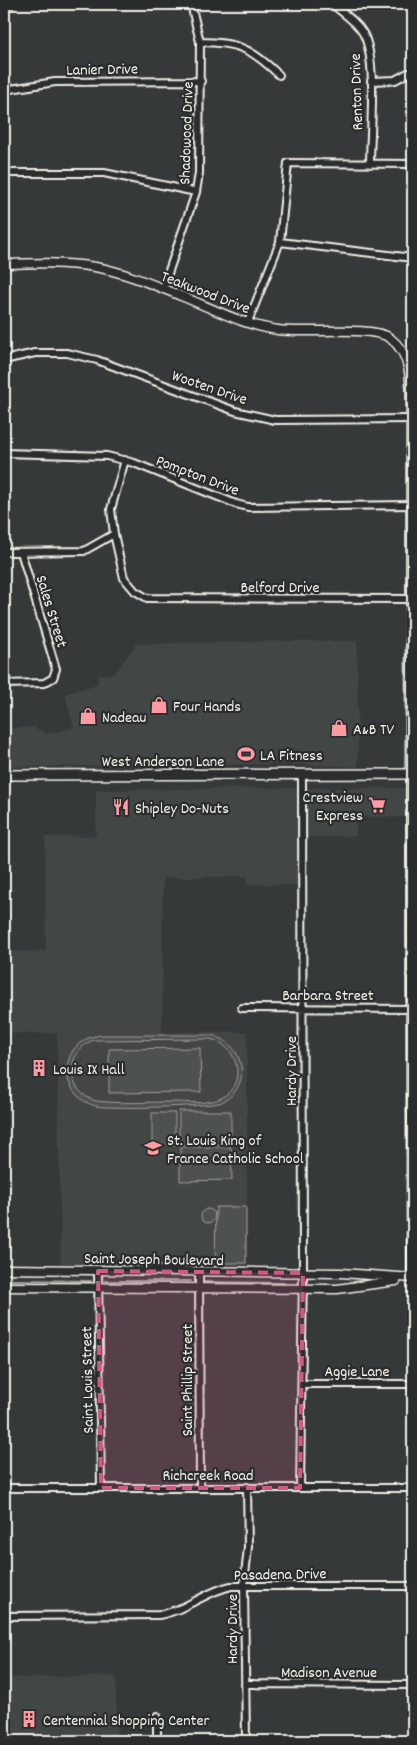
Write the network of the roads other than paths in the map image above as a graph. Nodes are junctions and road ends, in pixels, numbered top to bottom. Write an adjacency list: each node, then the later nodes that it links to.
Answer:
1 (11, 4): 4 (street)
2 (190, 4): 5 (street, Shadowood Drive)
3 (332, 4): 9 (street, Renton Drive)
4 (4, 5)
5 (200, 42): 7 (street); 8 (street, Shadowood Drive)
6 (408, 73): 9 (street)
7 (279, 75)
8 (201, 81): 10 (street, Lanier Drive); 14 (street, Shadowood Drive)
9 (371, 81): 11 (street, Renton Drive)
10 (4, 90)
11 (370, 164): 12 (street); 15 (street)
12 (413, 164)
13 (4, 173): 14 (street)
14 (196, 192): 18 (street, Shadowood Drive)
15 (280, 242): 16 (street); 19 (street)
16 (413, 258)
17 (4, 264): 18 (street, Teakwood Drive)
18 (163, 288): 19 (street, Teakwood Drive)
19 (248, 322): 21 (street, Teakwood Drive)
20 (4, 360): 21 (street, Wooten Drive)
21 (412, 419): 24 (street)
22 (4, 453): 23 (street, Pompton Drive)
23 (126, 460): 24 (street, Pompton Drive); 25 (street)
24 (413, 505): 28 (street)
25 (114, 534): 27 (street); 28 (street, Belford Drive)
26 (4, 552): 27 (street)
27 (21, 552): 30 (street, Sales Street)
28 (412, 599): 29 (street)
29 (412, 681): 31 (street)
30 (4, 684)
31 (412, 774): 33 (main road, West Anderson Lane); 36 (street)
32 (4, 775): 33 (main road, West Anderson Lane)
33 (302, 775): 34 (street, Hardy Drive)
34 (304, 1007): 35 (street, Barbara Street); 36 (street, Barbara Street); 40 (street, Hardy Drive)
35 (242, 1008)
36 (412, 1009): 41 (street)
37 (4, 1269): 38 (street, Saint Joseph Boulevard)
38 (98, 1271): 39 (street, Saint Joseph Boulevard); 43 (street, Saint Louis Street)
39 (199, 1272): 40 (street, Saint Joseph Boulevard); 44 (street, Saint Phillip Street)
40 (303, 1273): 41 (street, Saint Joseph Boulevard); 45 (street, Hardy Drive)
41 (412, 1278): 45 (street, Saint Joseph Boulevard)
42 (4, 1287): 43 (street, Saint Joseph Boulevard)
43 (99, 1288): 44 (street, Saint Joseph Boulevard); 51 (street, Saint Louis Street)
44 (198, 1289): 45 (street, Saint Joseph Boulevard); 48 (street, Saint Phillip Street)
45 (303, 1290): 46 (street, Hardy Drive)
46 (302, 1384): 47 (street, Aggie Lane); 52 (street, Hardy Drive)
47 (413, 1384)
48 (200, 1487): 49 (street, Richcreek Road); 51 (street, Richcreek Road)
49 (247, 1487): 52 (street, Richcreek Road); 54 (street, Hardy Drive)
50 (4, 1488): 51 (street, Richcreek Road)
51 (101, 1488)
52 (300, 1488): 53 (street, Richcreek Road)
53 (413, 1488)
54 (244, 1585): 55 (street, Pasadena Drive); 56 (street, Pasadena Drive); 57 (street, Hardy Drive)
55 (413, 1586)
56 (4, 1616)
57 (244, 1684): 58 (street, Madison Avenue); 61 (street, Hardy Drive)
58 (413, 1685)
59 (157, 1716): 60 (street)
60 (157, 1741)
61 (246, 1741)

